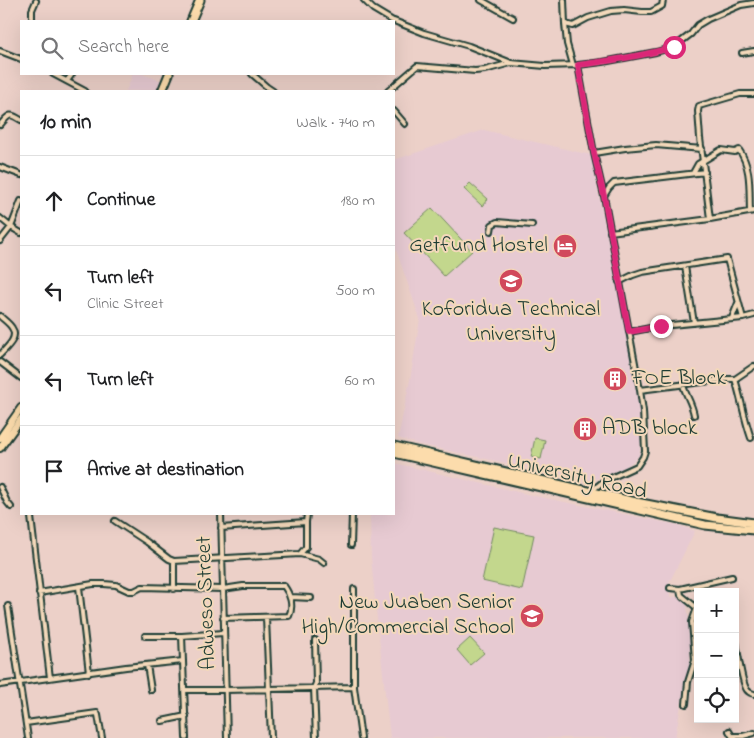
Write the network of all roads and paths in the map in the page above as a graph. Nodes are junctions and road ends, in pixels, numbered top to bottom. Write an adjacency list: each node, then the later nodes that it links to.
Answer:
1 (38, 0): 9 (street)
2 (200, 0): 10 (highway)
3 (364, 0): 11 (street)
4 (481, 0): 8 (street)
5 (564, 0): 13 (street)
6 (663, 0): 13 (street)
7 (754, 3): 19 (street)
8 (513, 18)
9 (32, 20)
10 (191, 20)
11 (392, 20)
12 (395, 21): 18 (street)
13 (565, 24): 19 (street)
14 (0, 51): 17 (street)
15 (754, 51): 16 (street)
16 (742, 53)
17 (20, 59)
18 (511, 63): 19 (street); 28 (street)
19 (576, 65): 35 (street)
20 (56, 75): 24 (street)
21 (71, 75): 24 (street)
22 (169, 75): 26 (highway)
23 (253, 75): 27 (street)
24 (67, 81): 25 (street)
25 (82, 90)
26 (162, 90)
27 (271, 90)
28 (389, 90)
29 (754, 94): 34 (street)
30 (395, 112): 32 (street)
31 (20, 119): 33 (street)
32 (405, 124)
33 (0, 125)
34 (702, 149): 35 (street); 36 (street)
35 (594, 153): 41 (street)
36 (704, 162): 38 (street); 39 (street); 43 (street)
37 (0, 167): 40 (street)
38 (705, 172): 39 (street); 45 (street)
39 (693, 173): 41 (street)
40 (20, 174)
41 (604, 196): 50 (street)
42 (20, 203): 47 (street)
43 (752, 211): 45 (street)
44 (0, 218): 47 (street)
45 (710, 219): 50 (street)
46 (532, 225): 48 (street)
47 (11, 227): 49 (street); 51 (street)
48 (491, 231)
49 (20, 232)
50 (610, 232): 53 (street)
51 (0, 241)
52 (685, 266): 53 (street); 54 (street); 59 (street)
53 (619, 282): 60 (street)
54 (738, 303): 57 (street); 58 (street)
55 (754, 315): 58 (street)
56 (0, 316): 61 (street)
57 (732, 318): 58 (street); 59 (street)
58 (743, 318)
59 (694, 323): 60 (street)
60 (629, 332): 67 (street)
61 (0, 355)
62 (0, 362): 64 (street)
63 (754, 366): 65 (street)
64 (20, 377)
65 (735, 379): 66 (street); 72 (street)
66 (683, 385): 67 (street); 69 (street)
67 (640, 390): 77 (street)
68 (20, 409): 71 (main road)
69 (694, 415)
70 (18, 429): 74 (main road)
71 (0, 438)
72 (751, 438)
73 (395, 446): 77 (highway, University Road)
74 (0, 448)
75 (395, 453): 78 (highway, University Road)
76 (0, 487): 79 (street)
77 (591, 491): 78 (street); 86 (highway, University Road)
78 (585, 497): 88 (highway, University Road)
79 (11, 507)
80 (221, 515): 87 (street, Adweso Street)
81 (307, 515): 85 (street)
82 (352, 515): 89 (street)
83 (31, 517): 101 (street)
84 (115, 521): 92 (street)
85 (306, 522): 87 (street); 90 (street)
86 (754, 523)
87 (221, 528): 91 (street, Adweso Street)
88 (754, 530)
89 (351, 545)
90 (300, 554): 91 (street); 93 (street)
91 (222, 558): 92 (street); 98 (street, Adweso Street)
92 (174, 561): 97 (street)
93 (324, 564)
94 (732, 577): 100 (street)
95 (79, 587): 97 (street); 101 (street); 116 (street)
96 (670, 588): 100 (street)
97 (174, 589): 98 (street)
98 (223, 589): 102 (street); 106 (street, Adweso Street)
99 (354, 589): 120 (street)
100 (680, 589): 105 (street)
101 (39, 593): 117 (street)
102 (290, 598): 103 (street); 107 (street)
103 (311, 598)
104 (8, 606): 118 (street)
105 (694, 606)
106 (224, 618): 107 (street); 109 (street, Adweso Street)
107 (266, 618): 121 (street)
108 (694, 618): 127 (street)
109 (223, 633): 111 (street); 125 (street, Adweso Street)
110 (145, 636): 111 (street)
111 (182, 636): 114 (street)
112 (315, 640): 122 (street)
113 (739, 658): 126 (street)
114 (183, 661): 115 (street); 124 (street)
115 (147, 665): 116 (street); 123 (street)
116 (89, 673): 117 (street)
117 (50, 678): 118 (street)
118 (20, 683): 119 (street); 130 (street)
119 (0, 685)
120 (354, 687): 122 (street); 139 (street)
121 (269, 688): 122 (street); 125 (street); 137 (street)
122 (314, 688): 138 (street)
123 (150, 690)
124 (185, 690): 125 (street); 128 (street)
125 (226, 690): 136 (street, Adweso Street)
126 (754, 694)
127 (686, 704)
128 (186, 716): 129 (street); 135 (street)
129 (162, 721)
130 (26, 723): 133 (street); 134 (street)
131 (729, 731): 132 (street)
132 (754, 733)
133 (28, 738)
134 (102, 738)
135 (186, 738)
136 (226, 738)
137 (271, 738)
138 (316, 738)
139 (361, 738)

